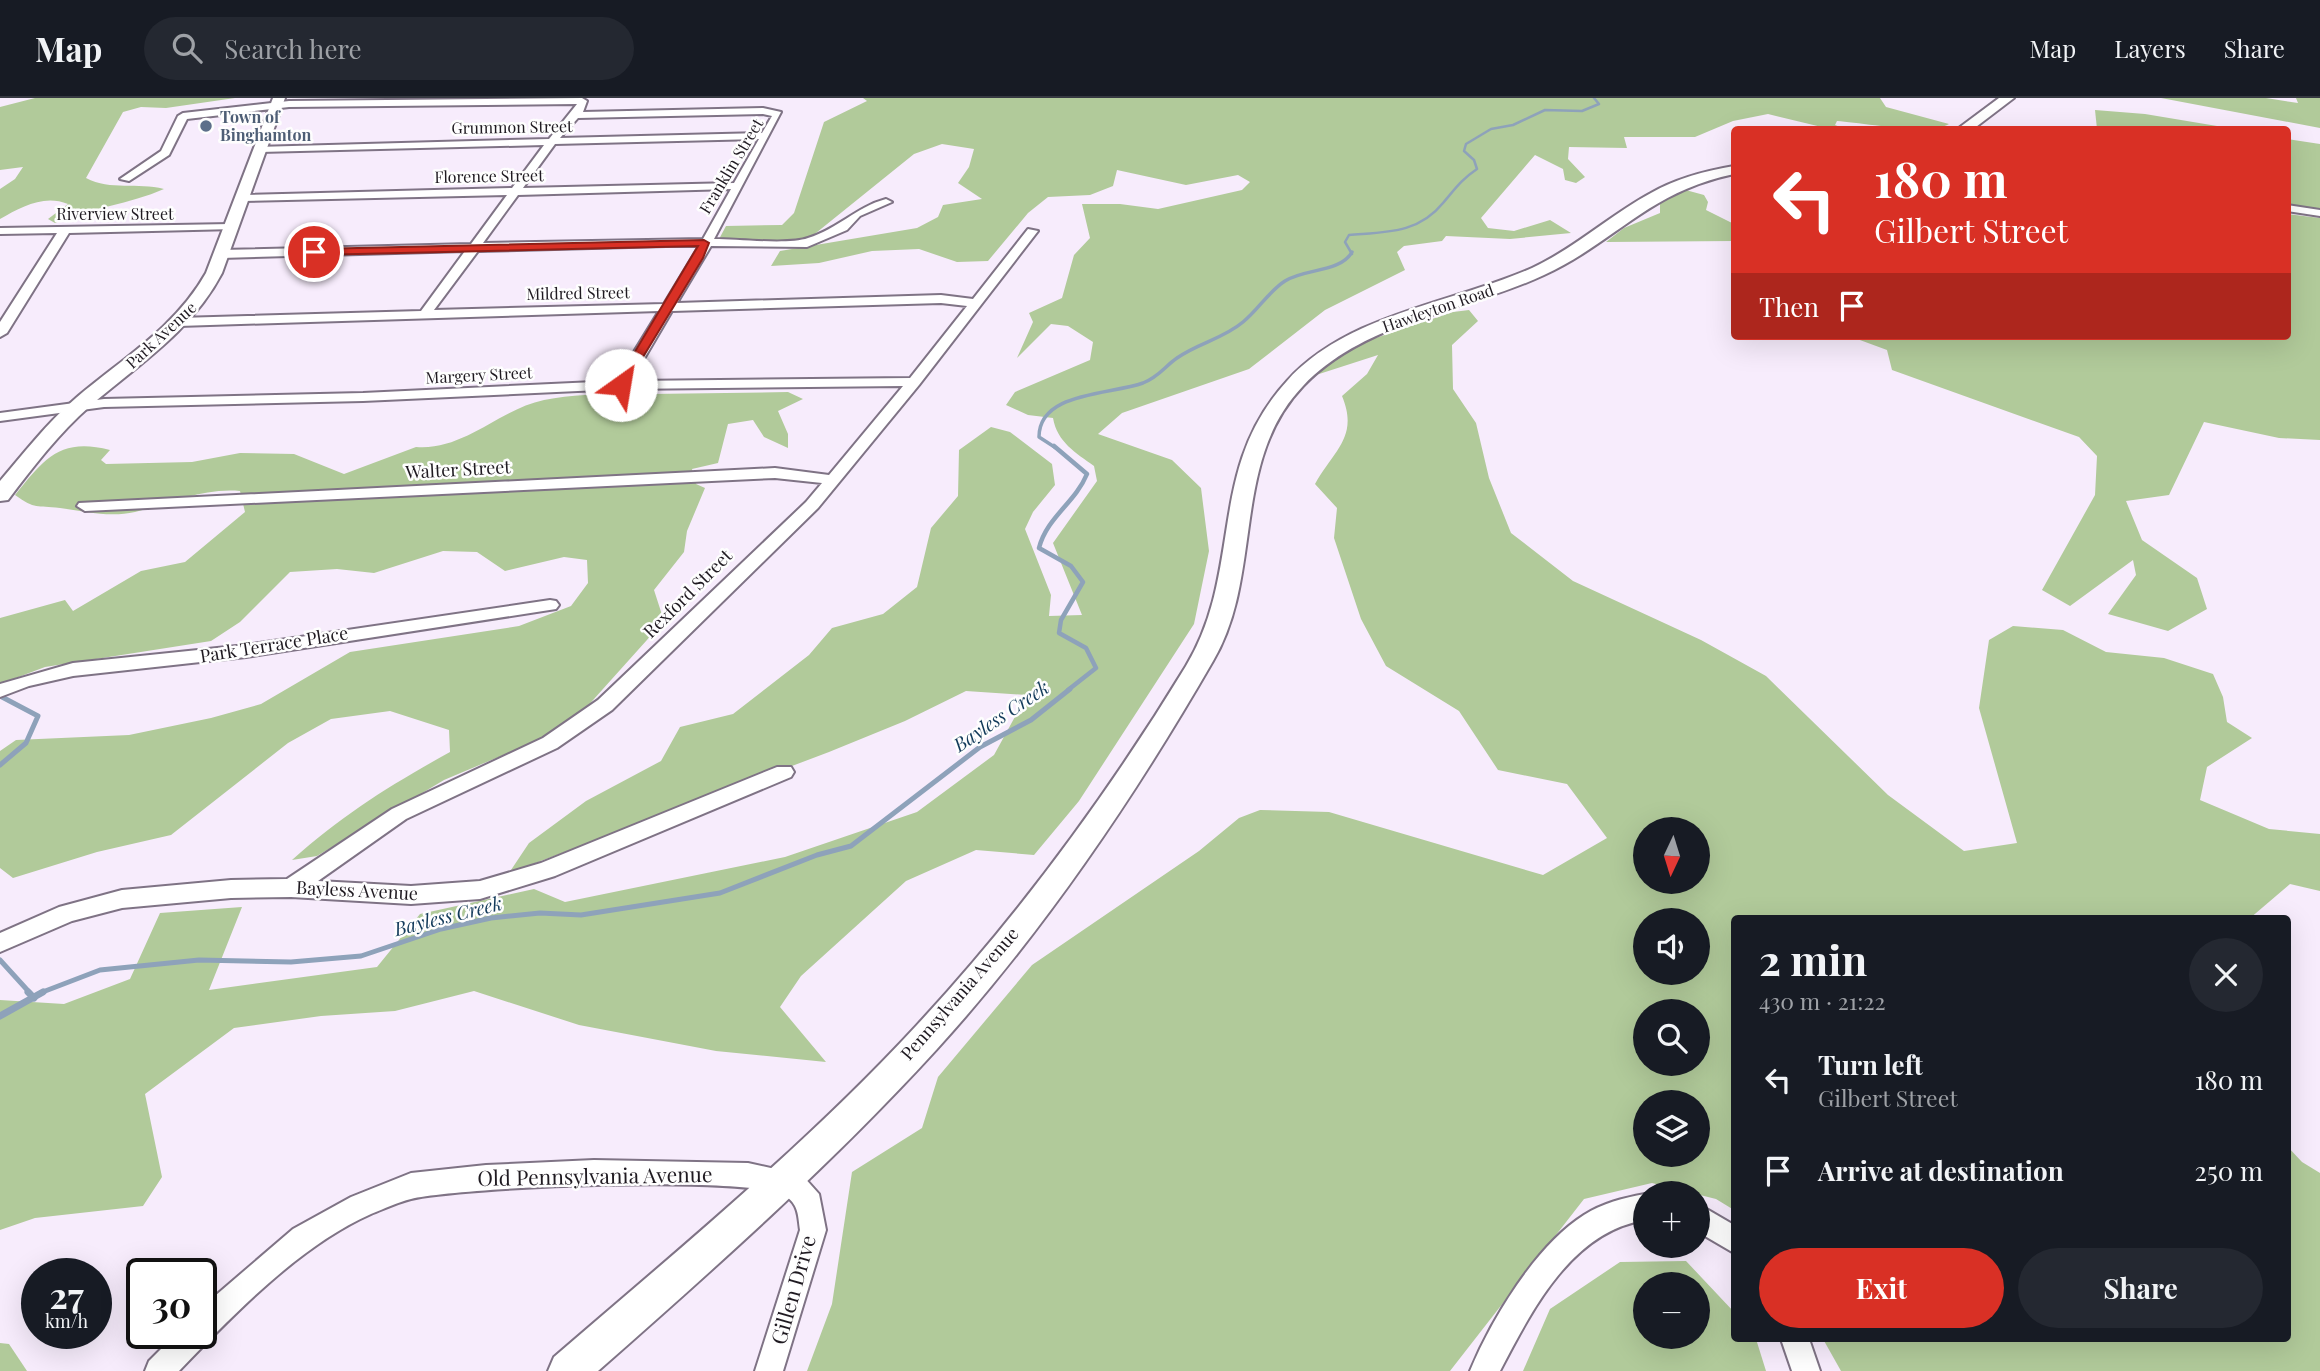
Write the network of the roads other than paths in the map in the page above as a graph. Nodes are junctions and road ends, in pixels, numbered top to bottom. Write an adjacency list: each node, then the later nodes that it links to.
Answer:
1 (2008, 98): 5 (street)
2 (554, 99): 3 (street); 4 (street)
3 (277, 102): 8 (street, Park Avenue); 10 (street)
4 (576, 115): 6 (street, Franklin Street); 7 (street)
5 (1968, 126)
6 (765, 136): 7 (street, Grummon Street); 11 (street, Franklin Street)
7 (552, 141): 8 (street, Grummon Street); 12 (street)
8 (260, 149): 13 (street, Park Avenue)
9 (1731, 171): 38 (street, Hawleyton Road)
10 (125, 179)
11 (737, 186): 12 (street, Florence Street); 21 (street, Franklin Street)
12 (518, 191): 13 (street, Florence Street); 22 (street)
13 (242, 198): 17 (street, Park Avenue)
14 (886, 202): 21 (street)
15 (2291, 209): 16 (street)
16 (2320, 213)
17 (231, 227): 18 (street, Riverview Street); 23 (street, Park Avenue)
18 (66, 230): 19 (street, Riverview Street); 28 (street)
19 (0, 231)
20 (1032, 231): 24 (street, Rexford Street)
21 (704, 243): 22 (street); 25 (street, Franklin Street)
22 (475, 248): 23 (street); 26 (street)
23 (221, 254): 27 (street, Park Avenue)
24 (977, 303): 25 (street, Mildred Street); 29 (street, Rexford Street)
25 (667, 309): 26 (street, Mildred Street); 30 (street, Franklin Street)
26 (425, 314): 27 (street, Mildred Street)
27 (179, 322): 31 (street, Park Avenue)
28 (0, 333)
29 (914, 382): 30 (street, Margery Street); 35 (street, Rexford Street)
30 (621, 385): 31 (street, Margery Street)
31 (81, 404): 32 (street, Margery Street); 36 (street, Park Avenue)
32 (46, 409): 33 (street); 34 (street)
33 (0, 410)
34 (0, 417)
35 (833, 480): 37 (street, Walter Street); 42 (street, Rexford Street)
36 (0, 495)
37 (85, 506)
38 (1236, 533): 44 (street, Pennsylvania Avenue)
39 (550, 604): 40 (street, Park Terrace Place)
40 (0, 691)
41 (785, 772): 42 (street, Bayless Avenue)
42 (291, 888): 43 (street, Bayless Avenue)
43 (0, 943)
44 (782, 1180): 48 (street, Old Pennsylvania Avenue); 52 (street, Pennsylvania Avenue); 53 (street, Gillen Drive)
45 (1633, 1210): 54 (street)
46 (1710, 1225): 47 (street)
47 (1731, 1238)
48 (217, 1313)
49 (1796, 1342): 55 (street)
50 (180, 1349): 51 (street)
51 (159, 1371)
52 (568, 1371)
53 (769, 1371)
54 (1484, 1371)
55 (1806, 1371)

